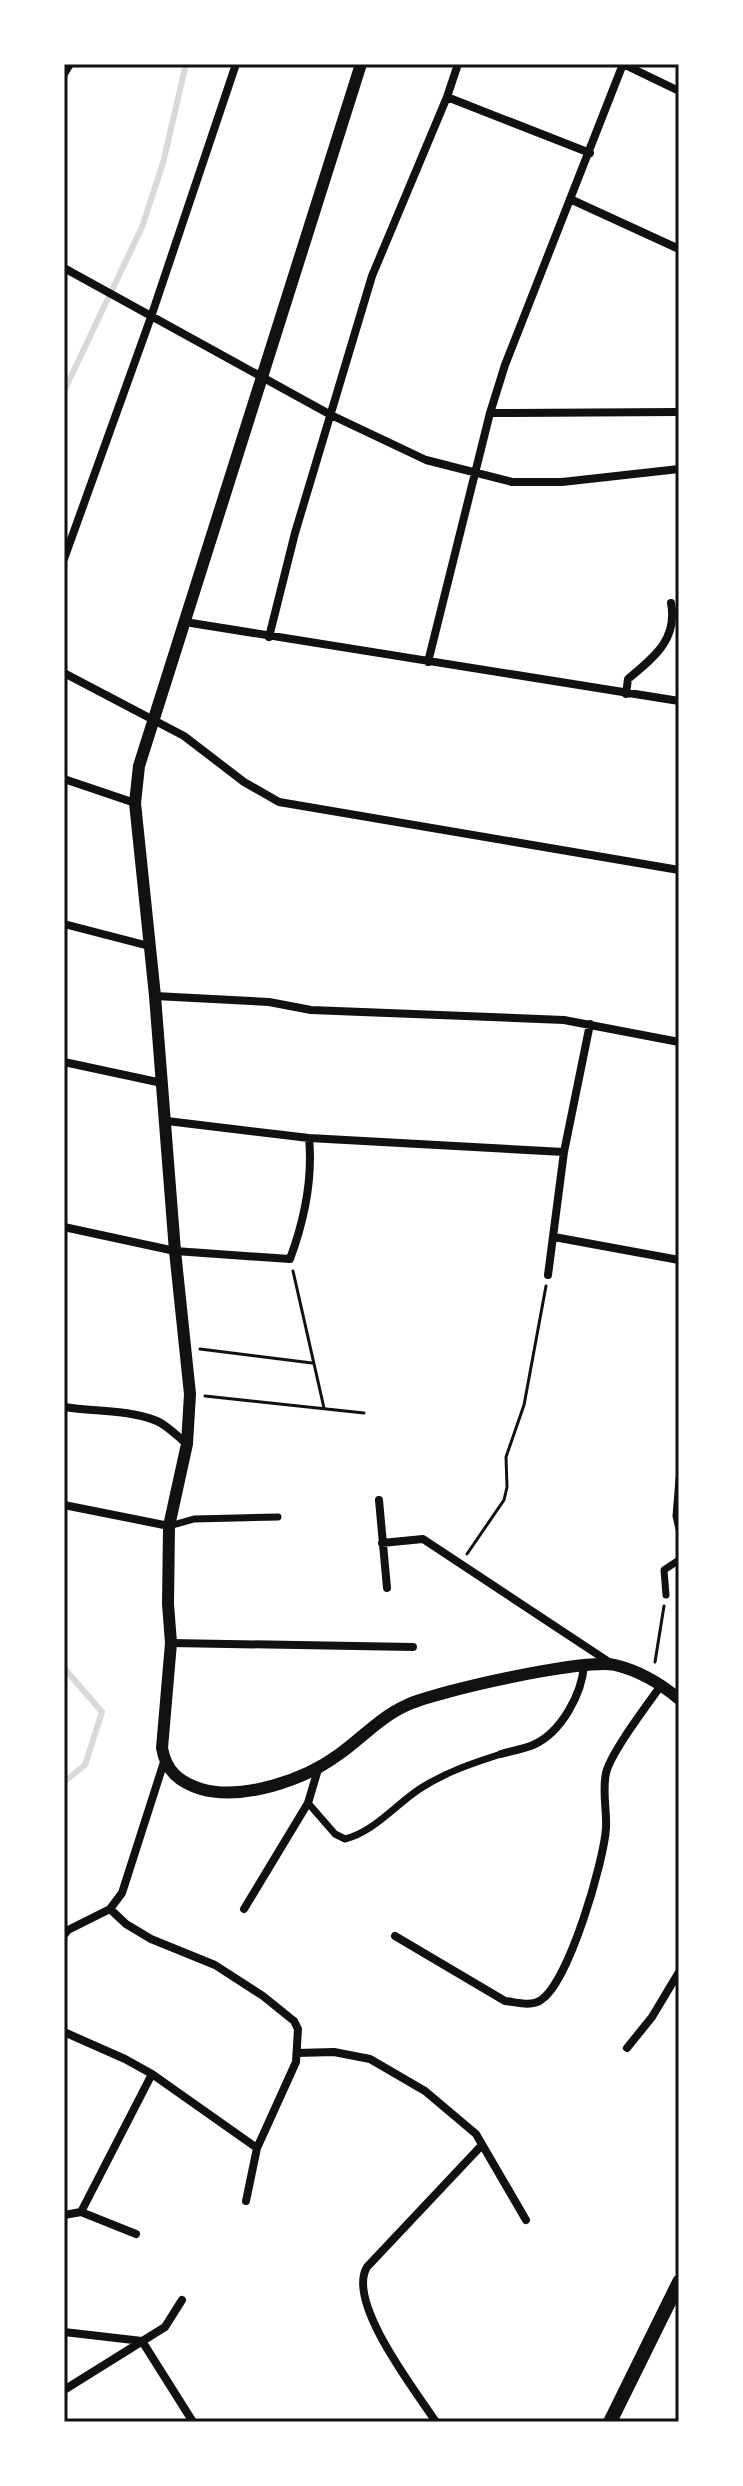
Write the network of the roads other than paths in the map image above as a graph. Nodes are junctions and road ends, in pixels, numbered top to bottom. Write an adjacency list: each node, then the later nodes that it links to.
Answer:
1 (70, 64): 6 (street)
2 (236, 64): 13 (street)
3 (361, 64): 14 (street)
4 (458, 64): 8 (street)
5 (623, 64): 7 (street); 9 (street)
6 (64, 74)
7 (679, 91)
8 (447, 97): 9 (street); 17 (street)
9 (590, 153): 10 (street)
10 (570, 199): 11 (street); 16 (street)
11 (679, 249)
12 (65, 269): 13 (street)
13 (151, 317): 14 (street); 20 (street)
14 (263, 378): 17 (street); 22 (street)
15 (679, 412): 16 (street)
16 (490, 413): 19 (street)
17 (331, 415): 19 (street); 23 (street)
18 (679, 469): 19 (street)
19 (474, 473): 24 (street)
20 (64, 559)
21 (671, 603): 26 (street)
22 (185, 622): 23 (street); 28 (street)
23 (269, 637): 24 (street)
24 (428, 662): 26 (street)
25 (64, 673): 28 (street)
26 (626, 694): 27 (street)
27 (679, 701)
28 (152, 719): 30 (street); 31 (street)
29 (64, 779): 30 (street)
30 (135, 803): 33 (street)
31 (679, 870)
32 (64, 924): 33 (street)
33 (149, 946): 34 (street)
34 (155, 996): 35 (street); 38 (street)
35 (590, 1024): 36 (street); 41 (street)
36 (679, 1042)
37 (64, 1062): 38 (street)
38 (162, 1083): 39 (street)
39 (167, 1121): 40 (street); 44 (street)
40 (309, 1138): 41 (street); 44 (street)
41 (564, 1152): 43 (street)
42 (64, 1227): 44 (street)
43 (554, 1237): 45 (street); 46 (street)
44 (175, 1251): 48 (street)
45 (679, 1260)
46 (548, 1275)
47 (64, 1407): 48 (street)
48 (187, 1444): 53 (street)
49 (679, 1479): 54 (street)
50 (379, 1500): 55 (street)
51 (64, 1505): 53 (street)
52 (278, 1517): 53 (street)
53 (169, 1526): 59 (street)
54 (679, 1529)
55 (382, 1543): 57 (street); 61 (street)
56 (679, 1560): 58 (street)
57 (387, 1588)
58 (666, 1595)
59 (171, 1643): 60 (street); 66 (street)
60 (413, 1647)
61 (613, 1664): 62 (street); 63 (street)
62 (584, 1665): 65 (street); 67 (street)
63 (657, 1681): 64 (street); 72 (street)
64 (679, 1699)
65 (501, 1754): 68 (street)
66 (164, 1762): 67 (street); 69 (street)
67 (319, 1766): 68 (street)
68 (308, 1803): 70 (street)
69 (110, 1909): 71 (street); 76 (street)
70 (244, 1909)
71 (64, 1935)
72 (395, 1936)
73 (679, 1972): 75 (street)
74 (64, 2032): 77 (street)
75 (627, 2048)
76 (297, 2053): 78 (street); 79 (street)
77 (152, 2074): 79 (street); 81 (street)
78 (482, 2145): 83 (street); 91 (street)
79 (257, 2148): 80 (street)
80 (246, 2201)
81 (81, 2212): 82 (street); 84 (street)
82 (64, 2215)
83 (526, 2220)
84 (136, 2234)
85 (679, 2282): 92 (main road)
86 (182, 2300): 88 (street)
87 (64, 2332): 88 (street)
88 (142, 2341): 89 (street); 90 (street)
89 (64, 2390)
90 (193, 2422)
91 (436, 2422)
92 (610, 2422)

